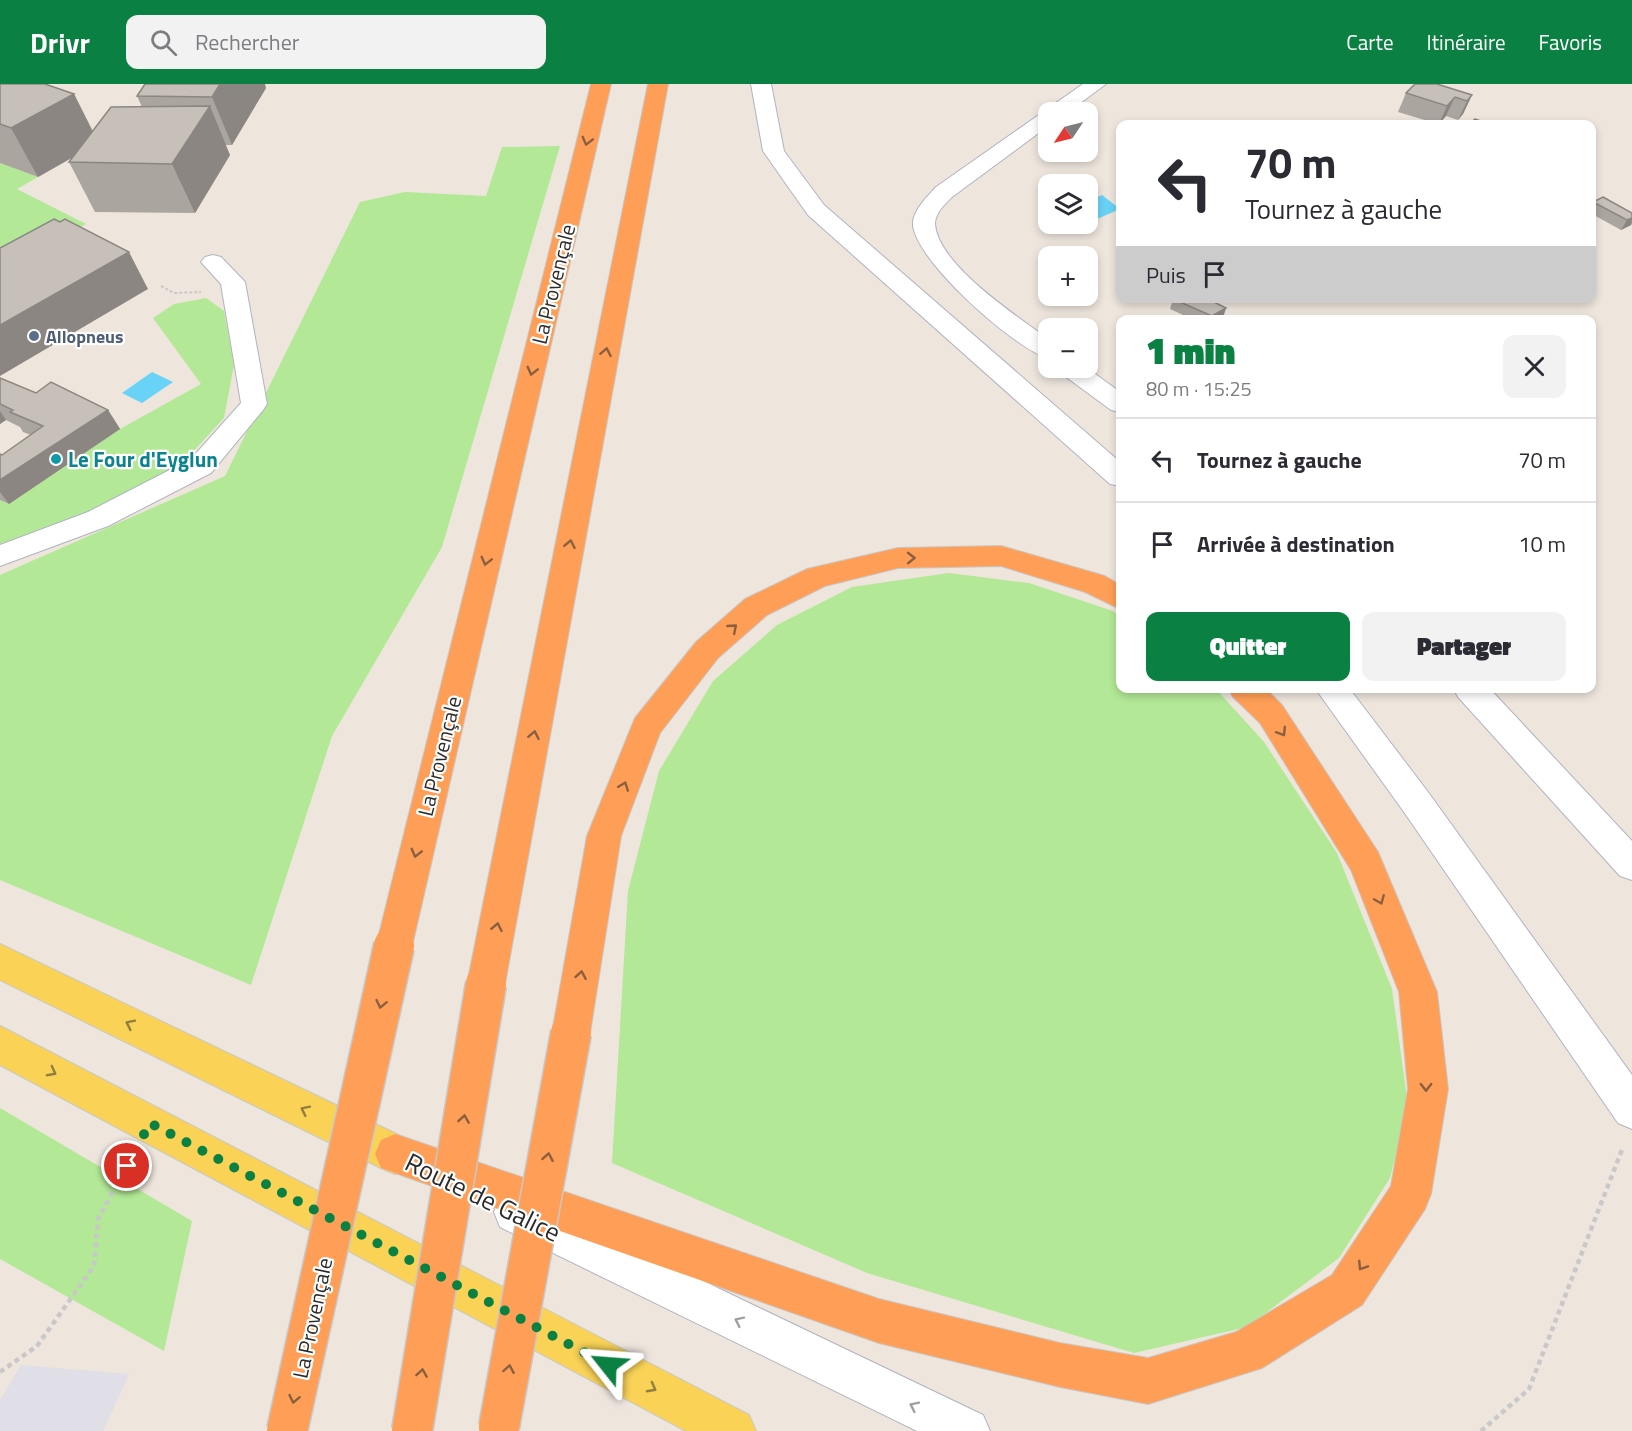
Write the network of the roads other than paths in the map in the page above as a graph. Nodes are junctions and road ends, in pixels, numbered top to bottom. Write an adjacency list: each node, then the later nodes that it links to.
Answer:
1 (601, 84): 23 (highway, La Provençale, one-way to 23, bridge)
2 (657, 84): 24 (highway, one-way to 2, bridge)
3 (761, 84): 11 (street)
4 (1096, 84): 5 (street)
5 (1070, 102)
6 (1038, 124): 8 (street)
7 (213, 262): 12 (street)
8 (1038, 343)
9 (1085, 378): 10 (street)
10 (1116, 401)
11 (1116, 473)
12 (0, 556)
13 (1116, 596): 22 (highway, one-way to 13, bridge)
14 (1249, 693): 21 (highway, one-way to 21)
15 (1335, 693): 20 (street)
16 (1474, 693): 17 (street)
17 (1632, 865)
18 (0, 961): 21 (main road, Route de Galice, one-way to 18)
19 (0, 1045): 25 (main road, one-way to 25)
20 (1632, 1109)
21 (395, 1154): 26 (street, Route de Galice, one-way to 21)
22 (499, 1429)
23 (287, 1431)
24 (412, 1431)
25 (733, 1431)
26 (967, 1431)

